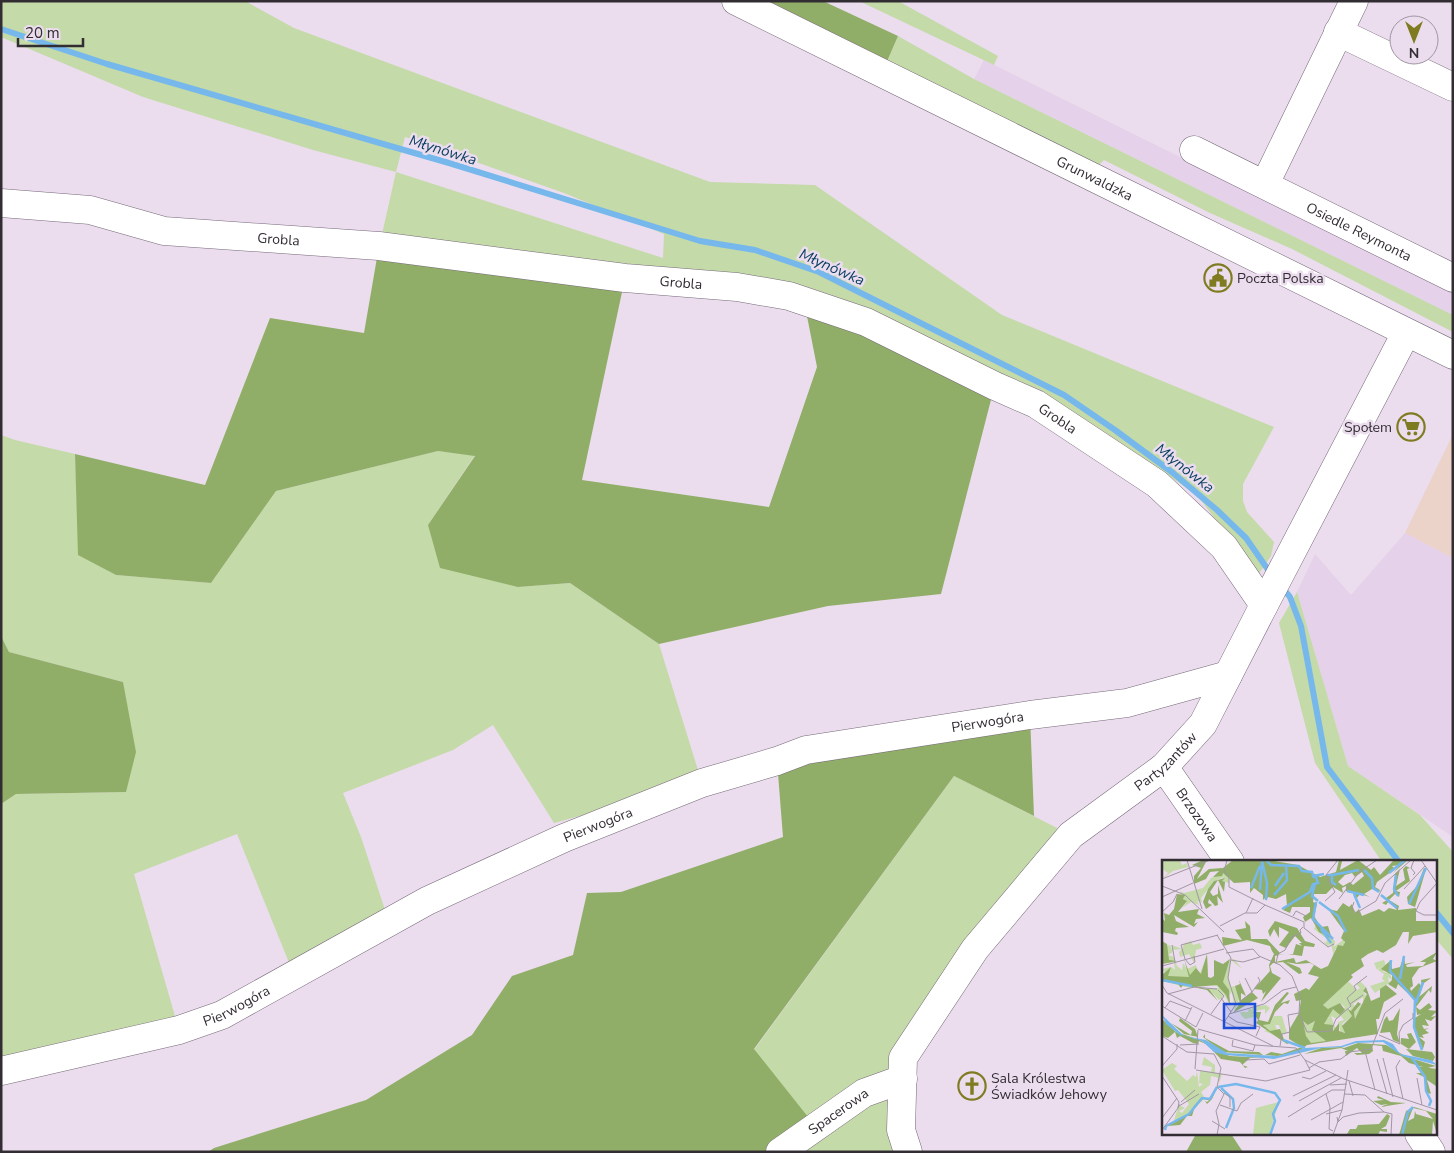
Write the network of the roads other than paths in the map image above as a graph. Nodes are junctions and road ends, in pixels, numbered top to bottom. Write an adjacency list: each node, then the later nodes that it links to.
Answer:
1 (736, 1): 9 (street, Grunwaldzka)
2 (1354, 1): 3 (street)
3 (1338, 32): 4 (street); 6 (street)
4 (1453, 87)
5 (1194, 150): 6 (street, Osiedle Reymonta)
6 (1265, 184): 8 (street, Osiedle Reymonta)
7 (1, 203): 11 (street, Grobla)
8 (1453, 278)
9 (1406, 333): 10 (street, Grunwaldzka); 11 (street, Partyzantów)
10 (1453, 355)
11 (1264, 605): 12 (street, Partyzantów)
12 (1228, 675): 13 (street, Partyzantów); 15 (street, Pierwogóra)
13 (1164, 767): 14 (street, Brzozowa); 16 (street, Partyzantów)
14 (1229, 860)
15 (1, 1071)
16 (902, 1079): 18 (street, Spacerowa); 19 (street, Partyzantów)
17 (1420, 1136): 20 (street)
18 (780, 1152)
19 (908, 1152)
20 (1431, 1152)

